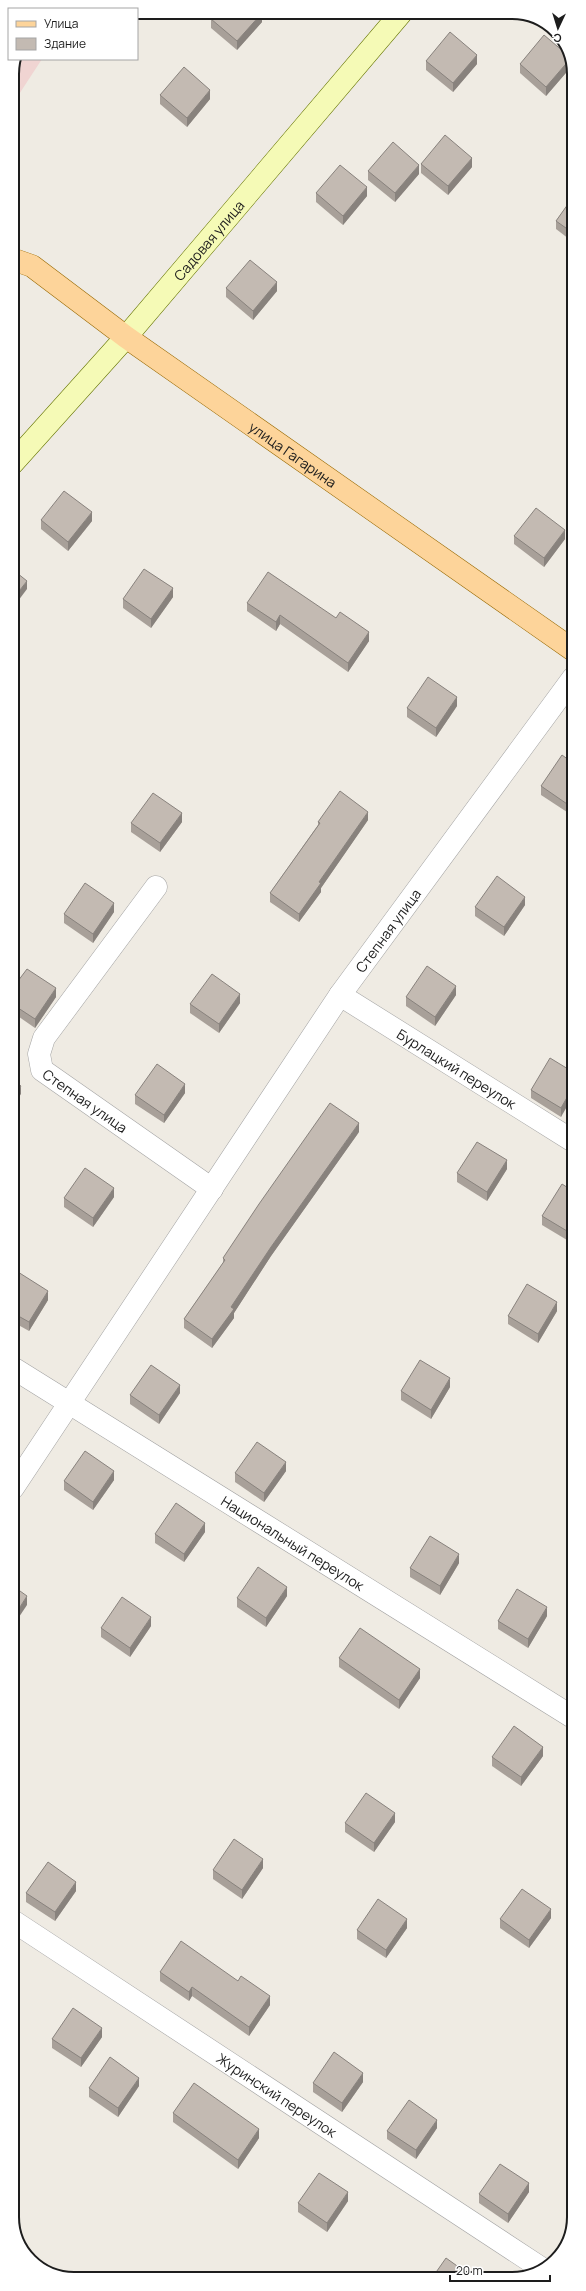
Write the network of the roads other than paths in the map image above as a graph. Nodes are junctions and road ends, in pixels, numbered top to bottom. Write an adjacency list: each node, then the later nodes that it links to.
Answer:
1 (396, 19): 3 (street, Садовая улица)
2 (19, 261): 3 (main road, улица Гагарина)
3 (126, 337): 4 (street, Садовая улица); 5 (main road, улица Гагарина)
4 (19, 456)
5 (567, 646)
6 (567, 686): 8 (street, Степная улица)
7 (156, 887): 10 (street, Степная улица)
8 (340, 995): 9 (street, Бурлацкий переулок); 10 (street, Степная улица)
9 (567, 1138)
10 (212, 1189): 12 (street, Степная улица)
11 (19, 1372): 12 (street, Национальный переулок)
12 (69, 1404): 13 (street, Степная улица); 14 (street, Национальный переулок)
13 (19, 1479)
14 (567, 1714)
15 (19, 1925): 16 (street, Журинский переулок)
16 (538, 2266)

